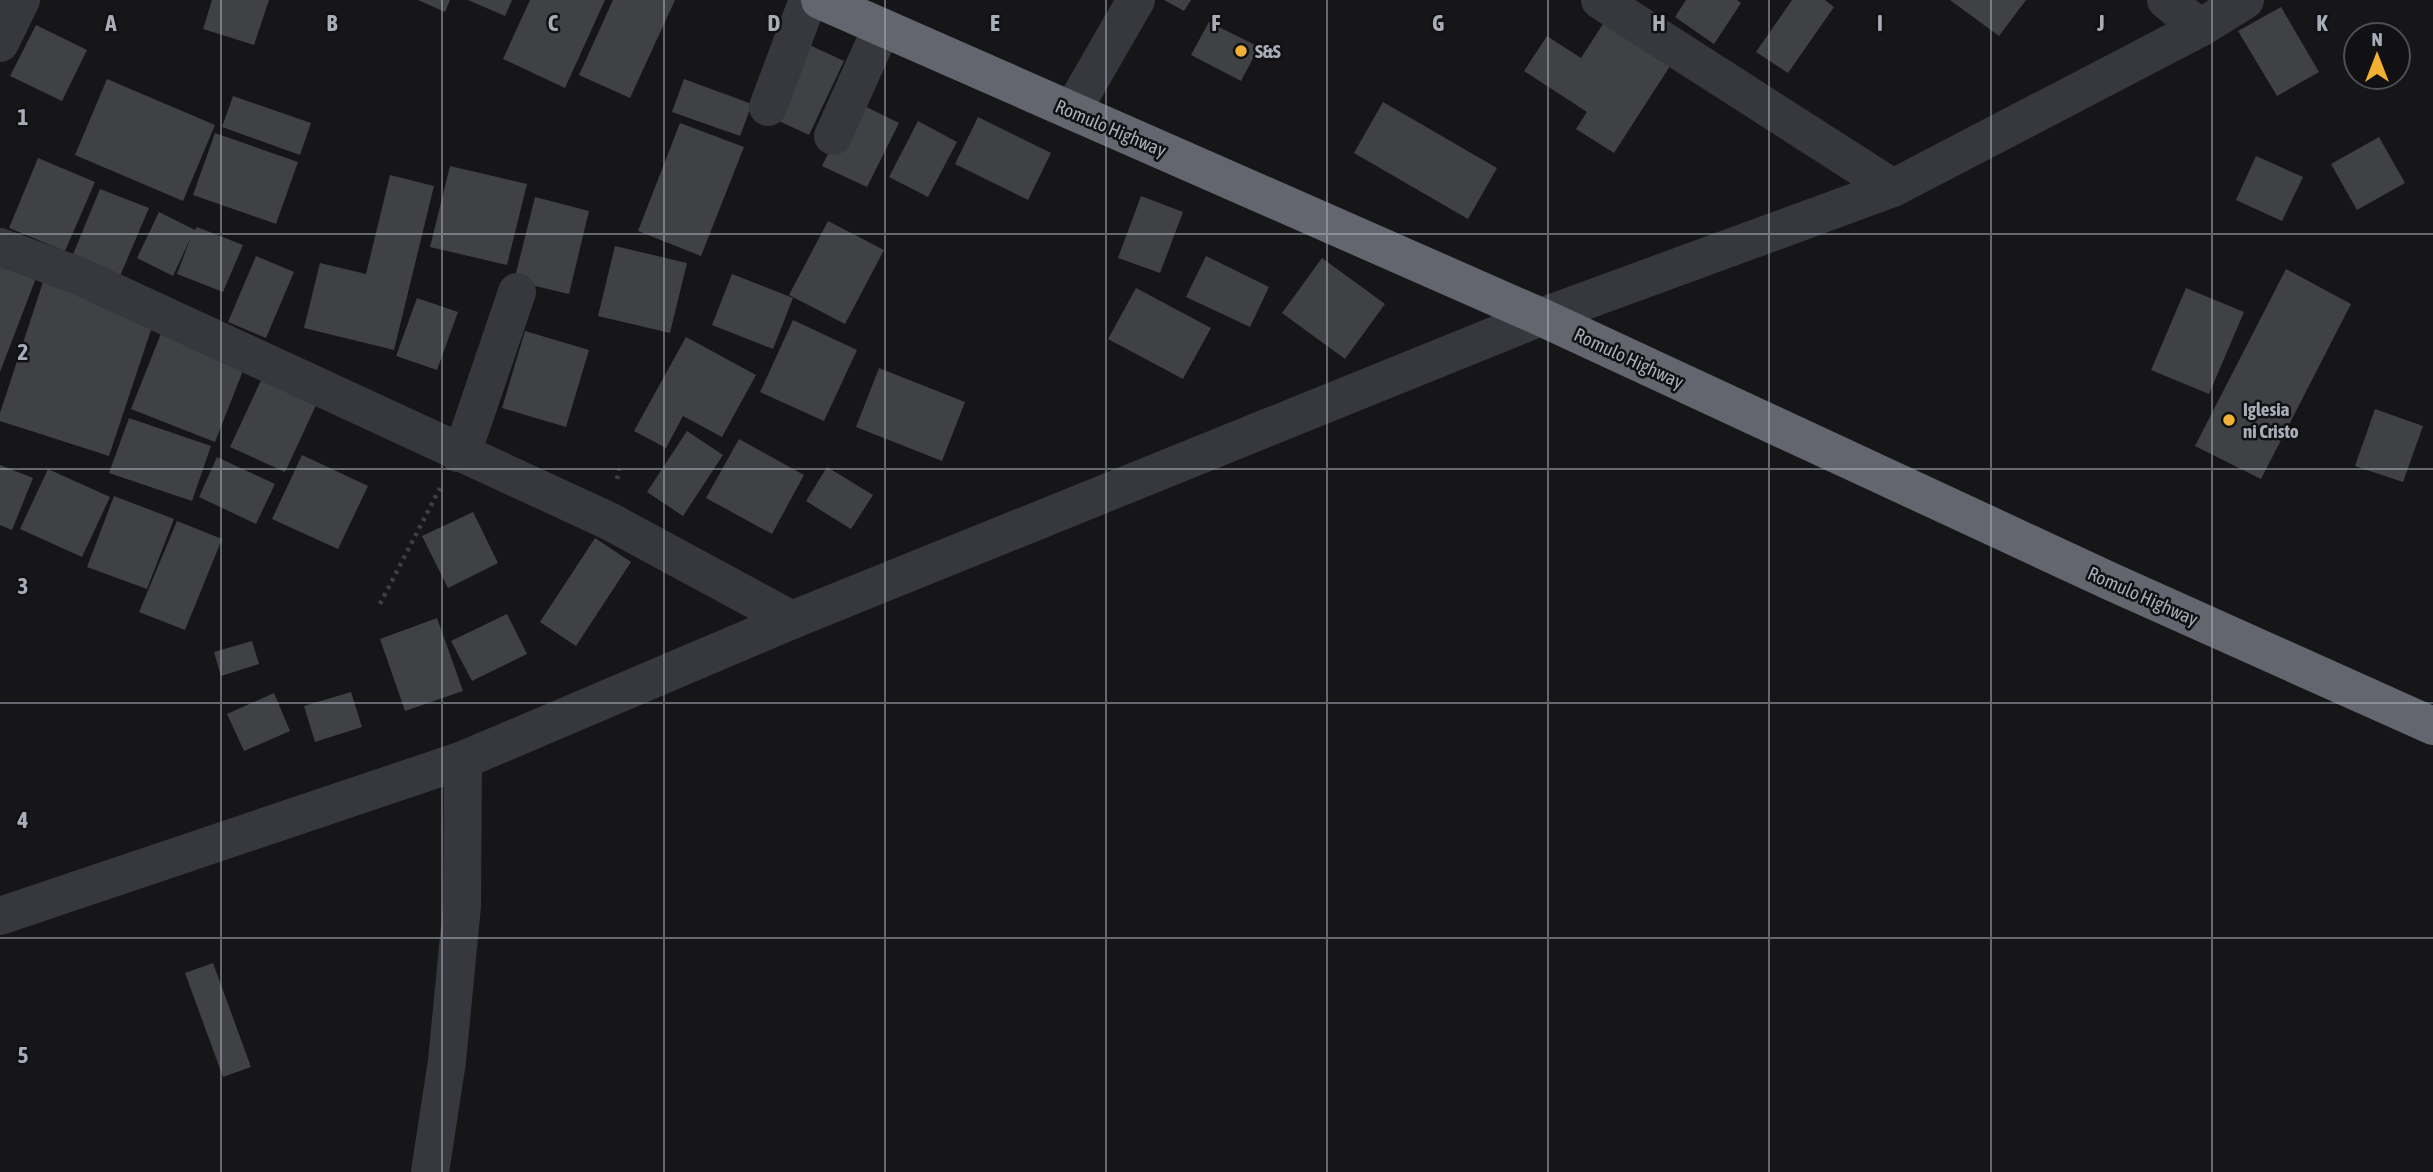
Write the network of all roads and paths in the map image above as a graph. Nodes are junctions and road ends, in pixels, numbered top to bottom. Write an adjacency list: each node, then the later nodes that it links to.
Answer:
1 (21, 0): 10 (street)
2 (808, 0): 11 (street)
3 (820, 0): 8 (highway, Romulo Highway)
4 (1136, 0): 12 (street)
5 (1600, 0): 14 (street)
6 (2166, 0): 9 (street)
7 (2245, 0): 9 (street)
8 (882, 27): 12 (highway, Romulo Highway); 13 (street)
9 (2200, 28): 14 (street)
10 (0, 44)
11 (768, 107)
12 (1072, 111): 17 (highway, Romulo Highway)
13 (833, 136)
14 (1893, 188): 17 (street)
15 (0, 247): 18 (street)
16 (517, 292): 18 (street)
17 (1541, 317): 20 (street); 21 (highway, Romulo Highway)
18 (458, 453): 19 (path); 20 (street)
19 (380, 604)
20 (792, 620): 22 (street)
21 (2433, 726)
22 (463, 760): 23 (street); 24 (street)
23 (0, 916)
24 (430, 1172)

